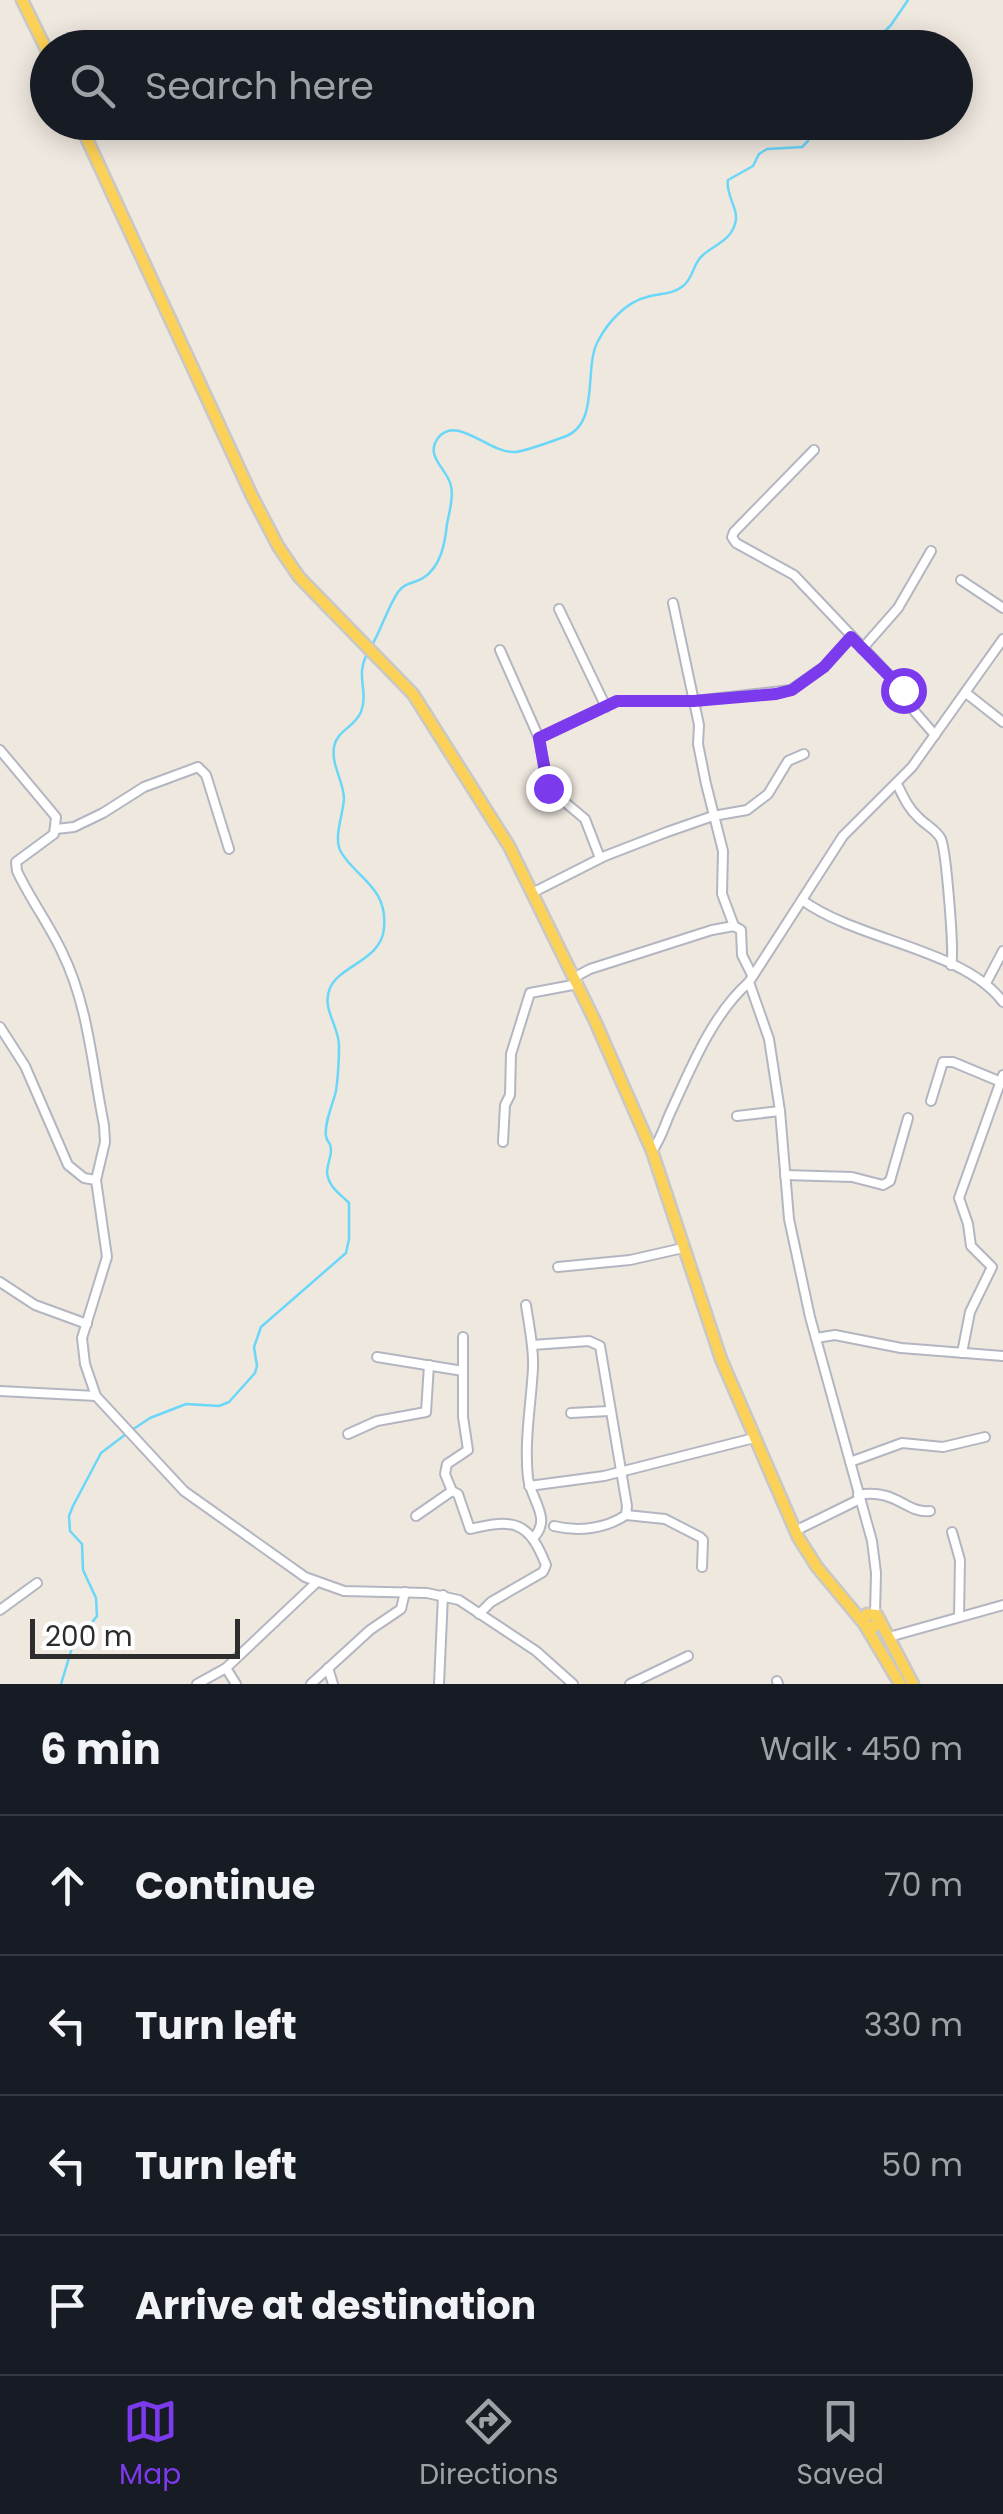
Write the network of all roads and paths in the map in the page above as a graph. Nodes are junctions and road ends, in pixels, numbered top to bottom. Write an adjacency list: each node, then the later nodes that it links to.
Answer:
1 (22, 0): 2 (main road)
2 (36, 30)
3 (87, 140): 27 (main road)
4 (814, 450): 10 (street)
5 (931, 550): 12 (street)
6 (962, 580): 8 (street)
7 (673, 603): 15 (street)
8 (1003, 608)
9 (559, 609): 16 (street)
10 (851, 637): 12 (street); 15 (street)
11 (1003, 639): 14 (street)
12 (862, 649): 18 (street)
13 (500, 650): 19 (street)
14 (966, 693): 17 (street); 18 (street)
15 (694, 701): 16 (street); 23 (street)
16 (606, 707): 19 (street)
17 (1003, 722)
18 (935, 735): 22 (street)
19 (539, 738): 26 (street)
20 (0, 750): 24 (street)
21 (804, 754): 23 (street)
22 (896, 784): 28 (street); 31 (street)
23 (713, 816): 26 (street); 29 (street)
24 (56, 830): 25 (street); 45 (street)
25 (229, 849)
26 (600, 858): 27 (street)
27 (534, 892): 33 (main road)
28 (802, 900): 31 (street); 32 (street)
29 (734, 926): 32 (street); 33 (street)
30 (1003, 951): 34 (street)
31 (951, 965): 34 (street)
32 (751, 978): 39 (street); 43 (street)
33 (576, 981): 42 (street); 43 (main road)
34 (986, 983): 35 (street)
35 (1003, 1002)
36 (0, 1027): 45 (street)
37 (1002, 1079): 38 (street); 54 (street)
38 (931, 1101)
39 (780, 1111): 40 (street); 44 (street)
40 (736, 1116)
41 (908, 1118): 44 (street)
42 (503, 1142)
43 (652, 1151): 46 (main road)
44 (785, 1176): 52 (street)
45 (96, 1180): 50 (street)
46 (682, 1248): 47 (street); 65 (main road)
47 (558, 1267)
48 (0, 1282): 50 (street)
49 (526, 1305): 53 (street)
50 (87, 1324): 60 (street)
51 (463, 1337): 58 (street)
52 (816, 1338): 54 (street); 66 (street)
53 (532, 1345): 61 (street); 68 (street)
54 (962, 1354): 55 (street)
55 (1003, 1356)
56 (377, 1357): 57 (street)
57 (429, 1365): 58 (street); 63 (street)
58 (462, 1371): 69 (street)
59 (0, 1390): 60 (street)
60 (96, 1396): 79 (street)
61 (609, 1411): 62 (street); 67 (street)
62 (571, 1412)
63 (348, 1434)
64 (985, 1436): 66 (street)
65 (754, 1438): 67 (street); 75 (main road)
66 (850, 1462): 70 (street)
67 (620, 1470): 68 (street); 72 (street)
68 (529, 1486): 77 (street)
69 (452, 1491): 73 (street); 77 (street)
70 (859, 1497): 71 (street); 75 (street); 87 (street)
71 (930, 1511)
72 (626, 1515): 74 (street); 78 (street)
73 (416, 1516)
74 (554, 1526)
75 (795, 1531): 88 (main road)
76 (952, 1532): 86 (street)
77 (534, 1536): 85 (street)
78 (702, 1567)
79 (317, 1582): 81 (street); 91 (street)
80 (37, 1583): 84 (street)
81 (406, 1592): 82 (street); 92 (street)
82 (443, 1594): 85 (street); 97 (street)
83 (1003, 1605): 86 (street)
84 (0, 1610)
85 (479, 1614): 98 (street)
86 (959, 1616): 89 (street)
87 (877, 1617): 88 (main road); 89 (main road)
88 (865, 1624): 100 (main road)
89 (889, 1637): 101 (main road)
90 (688, 1656): 99 (street)
91 (226, 1668): 93 (street); 94 (street)
92 (328, 1668): 95 (street); 96 (street)
93 (197, 1684)
94 (236, 1684)
95 (311, 1684)
96 (332, 1684)
97 (439, 1684)
98 (574, 1684)
99 (630, 1684)
100 (900, 1684)
101 (913, 1684)

